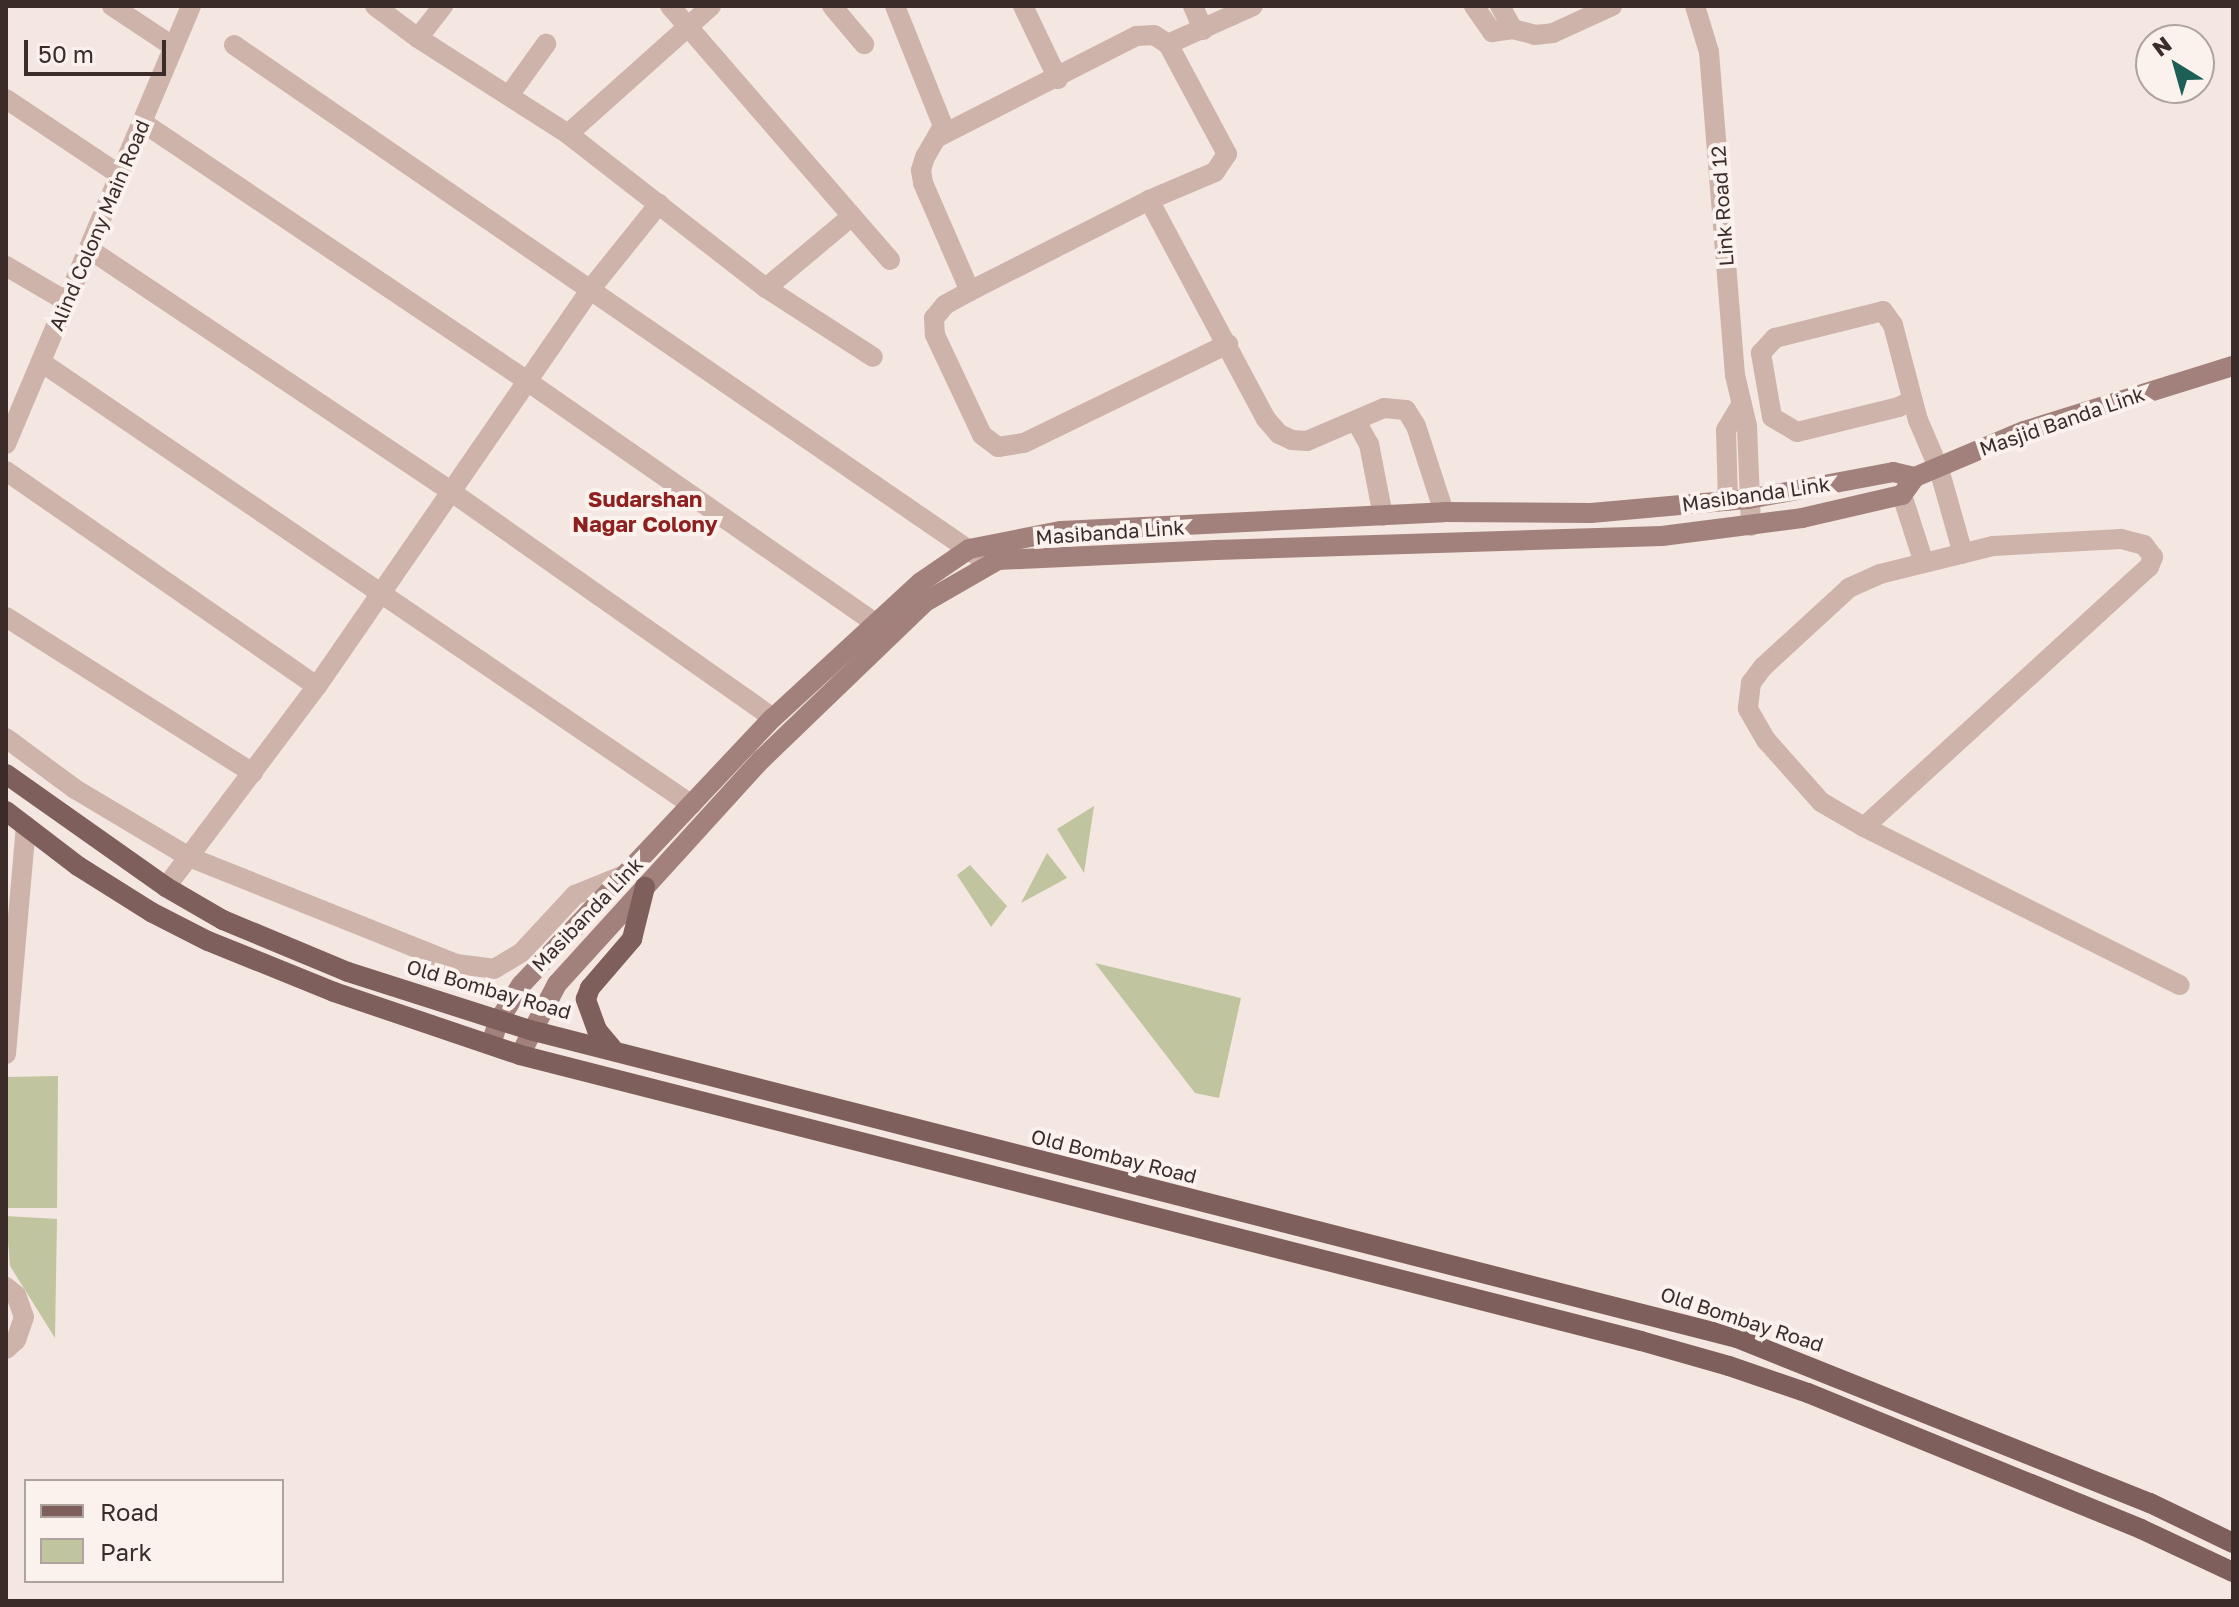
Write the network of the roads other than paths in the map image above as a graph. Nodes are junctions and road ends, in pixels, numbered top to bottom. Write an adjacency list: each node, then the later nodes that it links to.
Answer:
1 (112, 6): 24 (street)
2 (191, 6): 24 (street, Alind Colony Main Road)
3 (375, 6): 19 (street)
4 (443, 6): 19 (street)
5 (670, 6): 16 (street)
6 (711, 6): 16 (street)
7 (832, 6): 21 (street)
8 (895, 6): 30 (street)
9 (1023, 6): 25 (street)
10 (1193, 6): 18 (street)
11 (1253, 6): 18 (street)
12 (1474, 6): 17 (street)
13 (1500, 6): 17 (street)
14 (1612, 6): 17 (street)
15 (1695, 6): 56 (street, Link Road 12)
16 (687, 26): 29 (street); 34 (street)
17 (1513, 29)
18 (1203, 30): 22 (street)
19 (418, 38): 26 (street)
20 (546, 44): 26 (street)
21 (864, 44)
22 (1168, 44): 25 (street); 32 (street)
23 (234, 45): 39 (street)
24 (174, 47): 28 (street, Alind Colony Main Road)
25 (1058, 79): 30 (street)
26 (510, 94): 29 (street)
27 (6, 99): 31 (street)
28 (142, 122): 31 (street, Alind Colony Main Road); 46 (street)
29 (568, 134): 33 (street)
30 (940, 136): 40 (street)
31 (120, 175): 35 (street, Alind Colony Main Road)
32 (1149, 200): 40 (street); 42 (street)
33 (659, 204): 38 (street); 39 (street)
34 (852, 216): 36 (street); 38 (street)
35 (89, 249): 41 (street, Alind Colony Main Road); 54 (street)
36 (890, 260)
37 (6, 266): 41 (street)
38 (766, 288): 43 (street)
39 (589, 291): 46 (street); 61 (street)
40 (970, 291): 42 (street)
41 (66, 301): 44 (street, Alind Colony Main Road)
42 (1228, 344): 48 (street)
43 (873, 357)
44 (41, 362): 49 (street, Alind Colony Main Road); 66 (street)
45 (2233, 366): 50 (main road, Masjid Banda Link)
46 (527, 381): 54 (street); 68 (street)
47 (1912, 400): 47 (street); 50 (street)
48 (1356, 421): 57 (street); 58 (street)
49 (6, 443)
50 (1939, 469): 52 (main road, Masjid Banda Link); 63 (street)
51 (6, 471): 69 (street)
52 (1915, 477): 53 (main road, Masjid Banda Link); 55 (main road)
53 (1847, 482): 56 (main road, Masibanda Link)
54 (453, 493): 66 (street); 70 (street)
55 (1902, 495): 59 (main road); 64 (street)
56 (1738, 500): 57 (main road, Masibanda Link); 59 (street, Link Road 12)
57 (1444, 512): 58 (main road, Masibanda Link)
58 (1383, 516): 60 (main road, Masibanda Link)
59 (1751, 526): 62 (main road)
60 (1091, 531): 61 (main road, Masibanda Link); 62 (main road)
61 (969, 549): 65 (street); 68 (main road, Masibanda Link)
62 (1091, 554): 65 (main road)
63 (1963, 554): 64 (street); 77 (street)
64 (1924, 563): 77 (street)
65 (989, 564): 81 (main road)
66 (382, 594): 69 (street); 74 (street)
67 (6, 617): 72 (street)
68 (875, 623): 70 (main road, Masibanda Link)
69 (317, 686): 72 (street)
70 (773, 718): 74 (main road, Masibanda Link)
71 (6, 738): 78 (street)
72 (253, 773): 78 (street)
73 (6, 774): 80 (main road, Old Bombay Road)
74 (692, 805): 79 (main road, Masibanda Link)
75 (6, 811): 76 (main road)
76 (26, 826): 85 (main road); 87 (street)
77 (1864, 827): 82 (street)
78 (189, 857): 79 (street); 80 (street)
79 (624, 875): 83 (main road, Masibanda Link)
80 (166, 887): 83 (main road, Old Bombay Road)
81 (645, 887): 84 (main road); 86 (main road)
82 (2180, 985)
83 (499, 1020): 84 (main road, Old Bombay Road); 85 (main road, Masibanda Link)
84 (530, 1030): 86 (main road, Old Bombay Road); 88 (main road)
85 (491, 1044): 88 (main road)
86 (612, 1048): 91 (main road, Old Bombay Road)
87 (6, 1054)
88 (520, 1055): 92 (main road)
89 (6, 1287): 90 (street)
90 (6, 1349)
91 (2233, 1543)
92 (2233, 1572)

